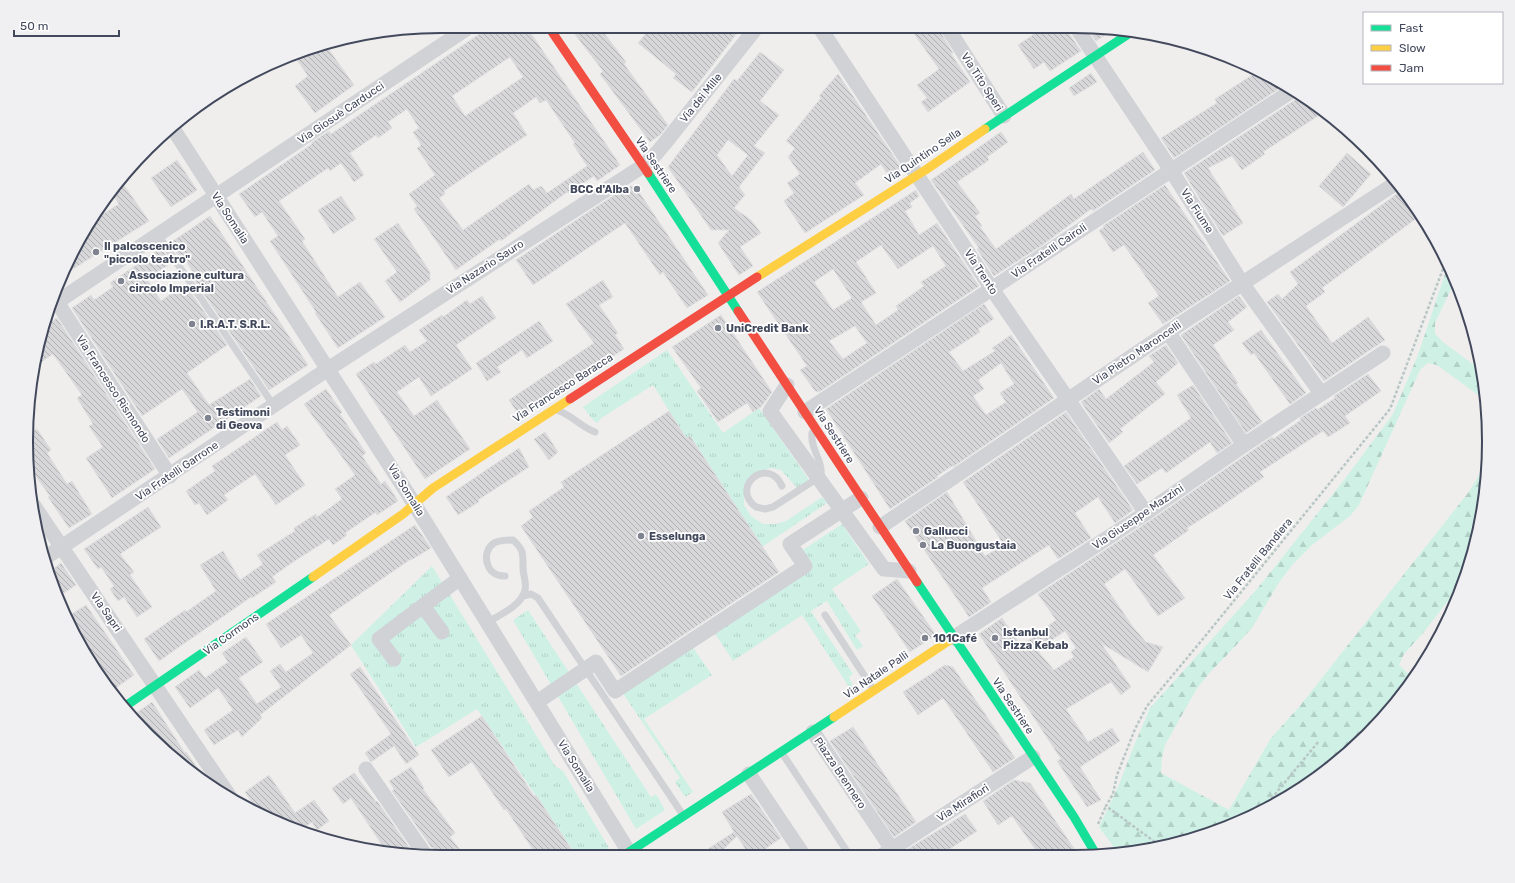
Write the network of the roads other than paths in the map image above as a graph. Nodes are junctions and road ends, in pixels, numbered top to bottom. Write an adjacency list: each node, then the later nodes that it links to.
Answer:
1 (460, 33): 16 (street, Via Giosuè Carducci)
2 (553, 33): 12 (street, Via Sestriere)
3 (752, 33): 12 (street, Via dei Mille)
4 (823, 33): 14 (street, Via Trento)
5 (950, 33): 10 (street, Via Tito Speri)
6 (1080, 33): 8 (street, Via Fiume)
7 (1126, 36): 8 (street, Via Quintino Sella)
8 (1095, 56): 10 (street, Via Quintino Sella); 13 (street, Via Fiume)
9 (1287, 94): 13 (street, Via Fratelli Cairoli)
10 (1004, 116): 14 (street, Via Quintino Sella)
11 (175, 132): 16 (street, Via Somalia)
12 (643, 166): 20 (street, Via Sestriere); 25 (street, Via Nazario Sauro)
13 (1171, 170): 18 (street, Via Fiume); 19 (street, Via Fratelli Cairoli)
14 (918, 174): 19 (street, Via Trento); 20 (street, Via Quintino Sella)
15 (1392, 186): 18 (street, Via Pietro Maroncelli)
16 (216, 196): 17 (street, Via Francesco Rismondo); 25 (street, Via Somalia)
17 (158, 235): 21 (street, Via Francesco Rismondo); 29 (lane)
18 (1242, 282): 23 (street, Via Pietro Maroncelli); 27 (street, Via Fiume)
19 (992, 289): 28 (street, Via Trento); 31 (street, Via Fratelli Cairoli)
20 (728, 296): 26 (street, Via Sestriere); 30 (street, Via Francesco Baracca)
21 (58, 301)
22 (56, 307): 35 (street, Via Francesco Rismondo)
23 (1168, 332): 28 (street, Via Pietro Maroncelli); 34 (street)
24 (1383, 353): 27 (street, Via Giuseppe Mazzini)
25 (328, 369): 29 (street, Via Fratelli Garrone); 39 (street, Via Somalia)
26 (787, 385): 31 (street, Via Sestriere); 36 (street)
27 (1321, 393): 34 (street, Via Giuseppe Mazzini)
28 (1068, 400): 41 (street, Via Trento); 43 (street, Via Pietro Maroncelli)
29 (274, 406): 35 (street, Via Fratelli Garrone)
30 (553, 409): 33 (lane); 39 (street, Via Francesco Baracca)
31 (805, 412): 32 (street, Via Sestriere)
32 (813, 425): 36 (lane); 38 (street, Via Sestriere)
33 (595, 432)
34 (1244, 445): 41 (street, Via Giuseppe Mazzini)
35 (170, 476): 44 (street, Via Fratelli Garrone)
36 (818, 478): 37 (lane); 40 (street)
37 (782, 486)
38 (861, 498): 40 (street); 43 (street, Via Sestriere)
39 (414, 504): 48 (street, Via Somalia); 57 (street, Via Cormons)
40 (842, 510): 46 (street); 56 (street)
41 (1146, 513): 54 (street, Via Giuseppe Mazzini)
42 (40, 515): 44 (street, Via Sapri)
43 (880, 527): 46 (street, Via Sestriere)
44 (61, 547): 45 (street, Via Fratelli Garrone); 57 (street, Via Sapri)
45 (49, 555)
46 (909, 571): 54 (street, Via Sestriere)
47 (505, 576): 49 (lane)
48 (460, 578): 50 (street); 52 (street, Via Somalia)
49 (523, 596): 52 (lane); 56 (lane)
50 (423, 606): 53 (street); 55 (street)
51 (825, 615): 58 (lane)
52 (488, 622): 59 (street, Via Somalia)
53 (442, 632)
54 (953, 638): 58 (street, Via Natale Palli); 63 (street, Via Sestriere)
55 (394, 659)
56 (587, 669): 59 (street); 67 (lane)
57 (156, 686): 60 (street); 66 (street)
58 (874, 691): 61 (street, Via Natale Palli)
59 (537, 702): 70 (street, Via Somalia)
60 (128, 704)
61 (813, 732): 62 (street, Piazza Brennero); 74 (street, Piazza Brennero)
62 (781, 753): 65 (street, Piazza Brennero); 73 (lane)
63 (1033, 757): 69 (street, Via Sestriere); 75 (street, Via Mirafiori)
64 (366, 769): 68 (street)
65 (749, 774): 67 (street); 72 (street)
66 (223, 786)
67 (684, 817): 71 (street)
68 (421, 849)
69 (1093, 849)
70 (624, 850)
71 (632, 850)
72 (800, 850)
73 (846, 850)
74 (886, 850)
75 (890, 850)

